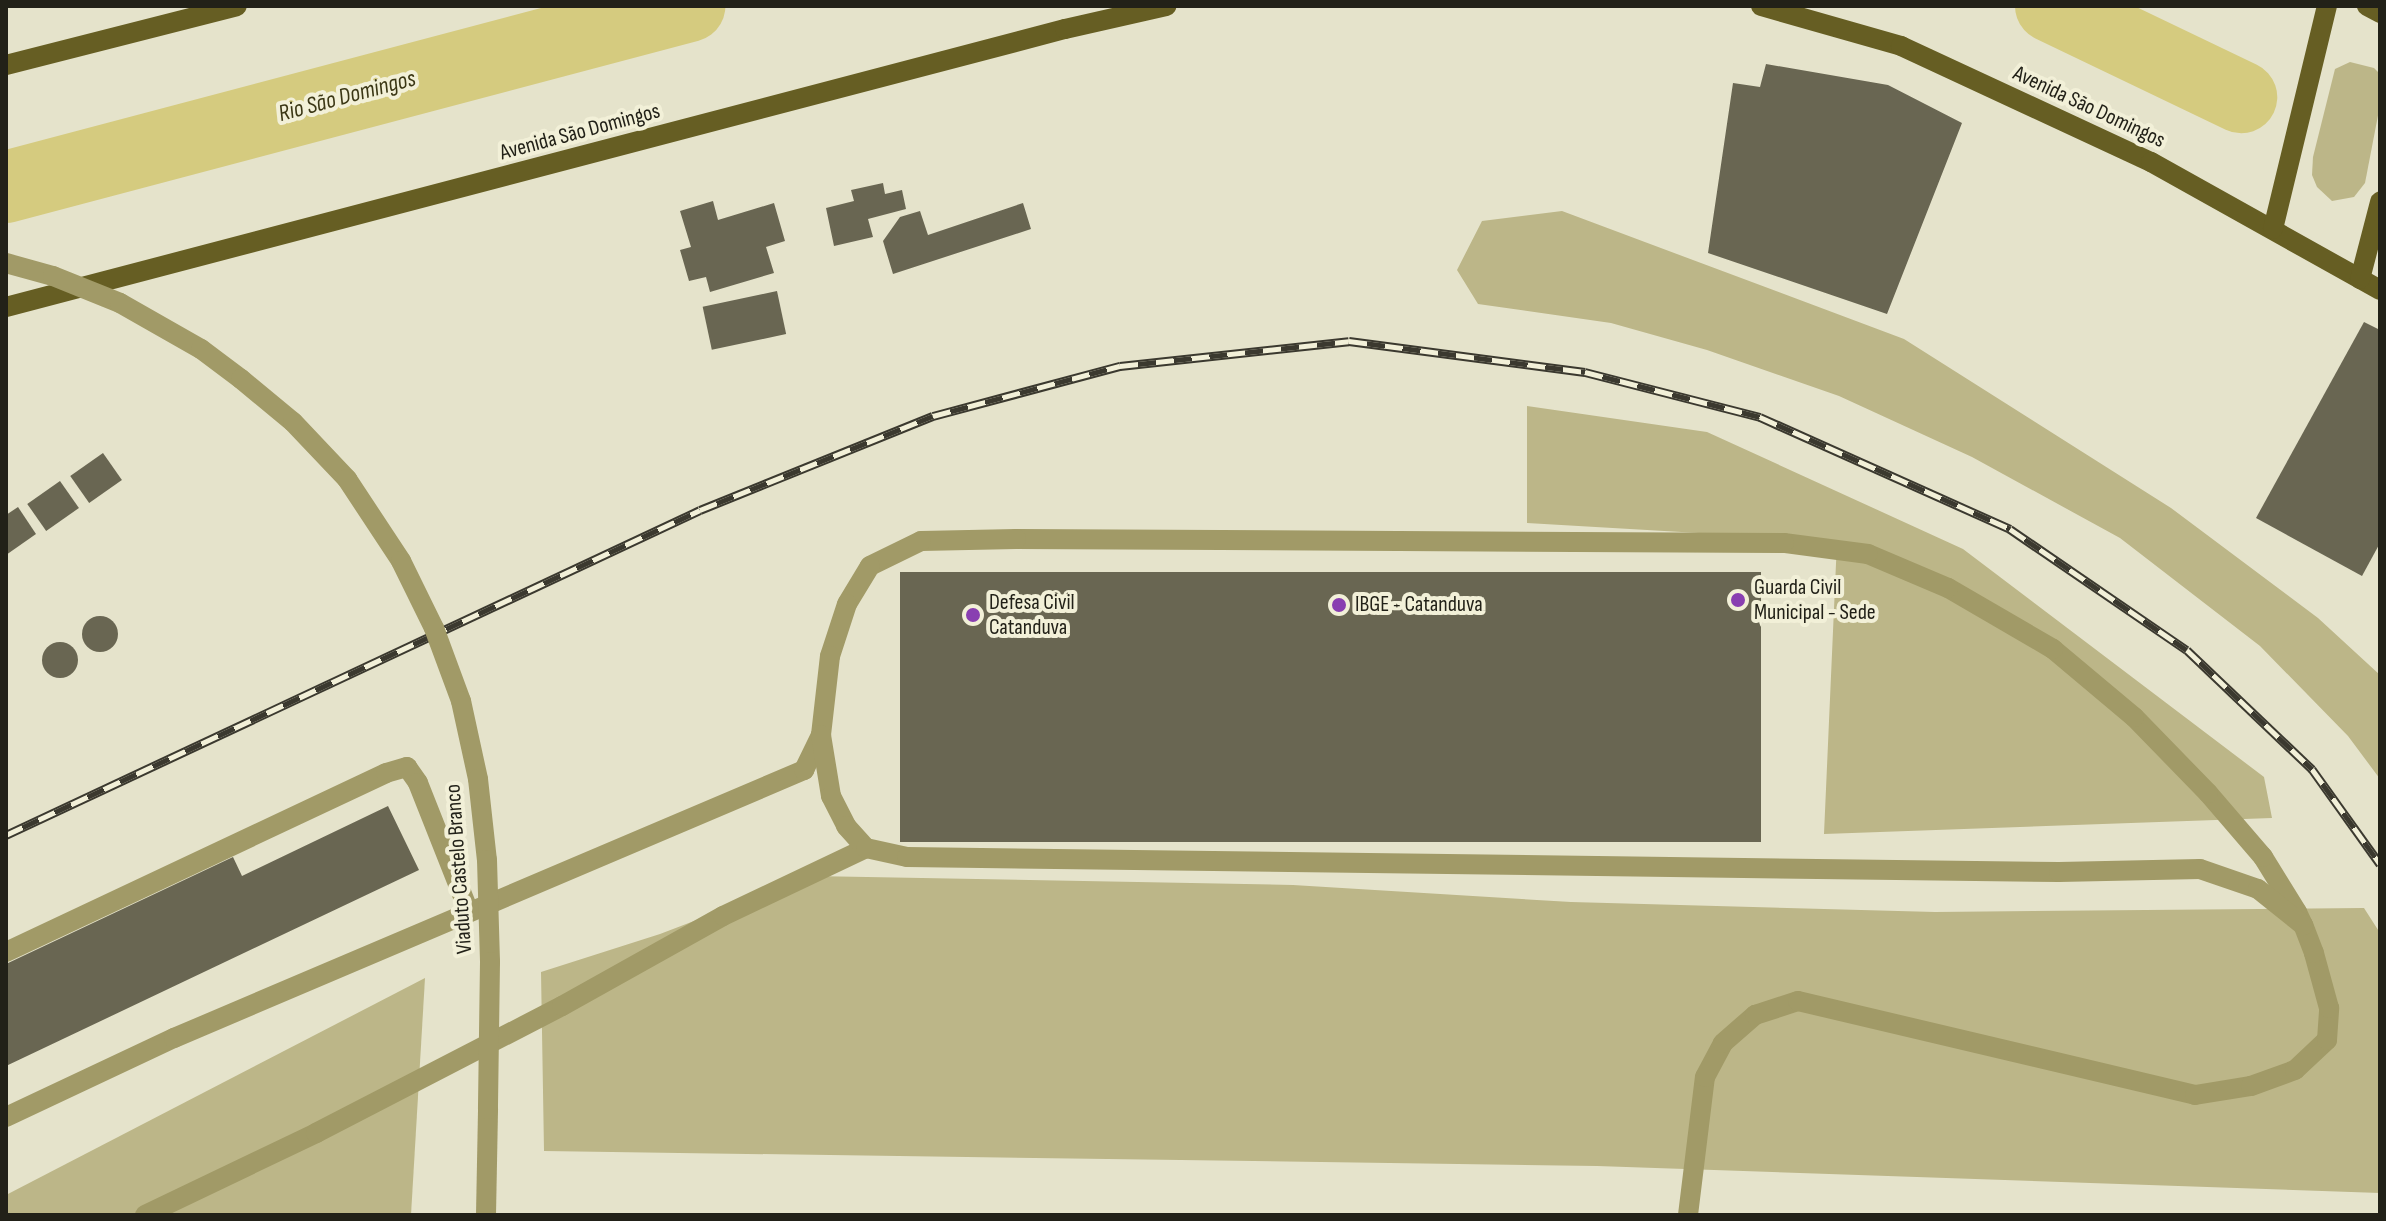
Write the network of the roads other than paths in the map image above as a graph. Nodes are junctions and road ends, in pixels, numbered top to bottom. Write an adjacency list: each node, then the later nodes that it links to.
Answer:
1 (237, 6): 5 (main road)
2 (1166, 6): 11 (main road, Avenida São Domingos)
3 (1761, 6): 7 (main road, Avenida São Domingos)
4 (2327, 6): 7 (main road)
5 (6, 65)
6 (2380, 202): 9 (main road)
7 (2273, 229): 9 (main road, Avenida São Domingos)
8 (6, 263): 20 (street, Viaduto Castelo Branco, bridge)
9 (2360, 279): 10 (main road, Avenida São Domingos)
10 (2380, 290)
11 (6, 307)
12 (821, 735): 13 (street); 14 (street); 15 (street)
13 (866, 848): 15 (street); 19 (street)
14 (469, 912): 16 (street); 17 (street)
15 (2303, 925): 18 (street)
16 (6, 952)
17 (6, 1117)
18 (1689, 1208)
19 (145, 1215)
20 (486, 1215)

